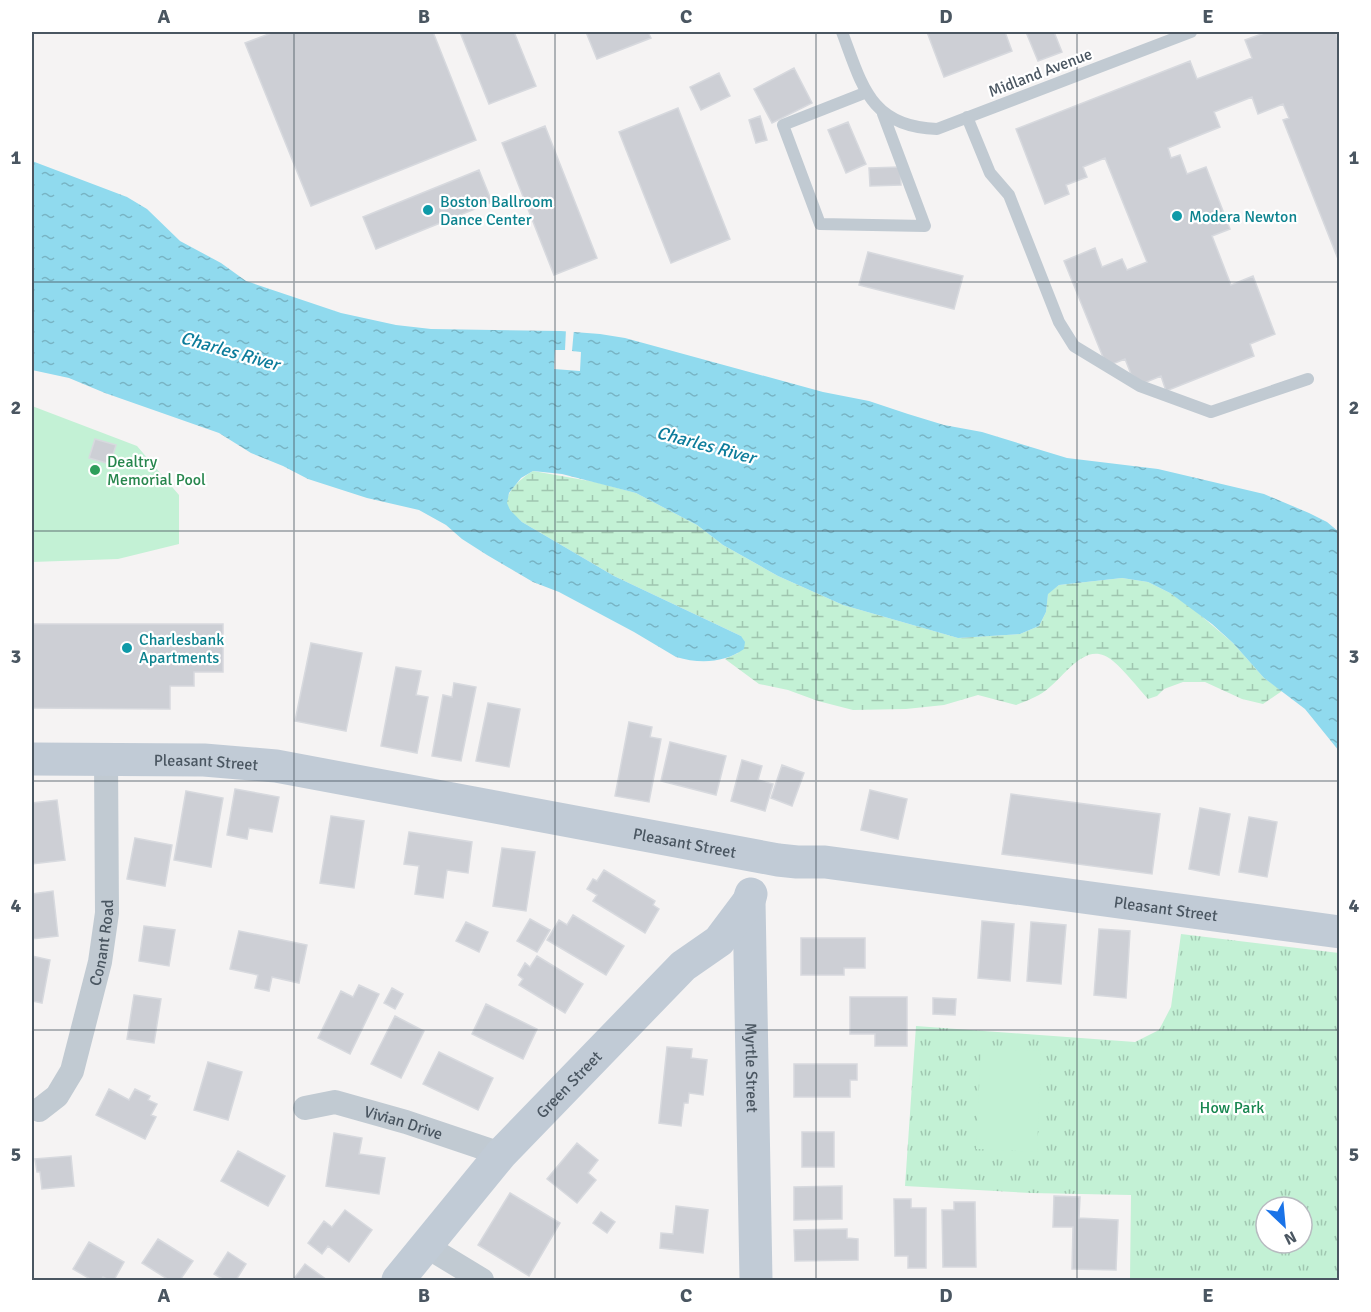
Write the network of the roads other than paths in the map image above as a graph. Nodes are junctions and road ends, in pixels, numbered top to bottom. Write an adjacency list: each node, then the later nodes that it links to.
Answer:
1 (842, 32): 3 (lane)
2 (1191, 32): 5 (lane, Midland Avenue)
3 (867, 92): 4 (lane); 4 (lane)
4 (883, 114): 5 (lane, Midland Avenue)
5 (967, 117): 6 (lane)
6 (1308, 379)
7 (32, 759): 8 (street, Pleasant Street)
8 (106, 759): 9 (street, Pleasant Street); 13 (street, Conant Road)
9 (758, 856): 10 (street, Myrtle Street); 11 (street, Pleasant Street)
10 (749, 901): 14 (street, Green Street); 16 (street, Myrtle Street)
11 (1340, 932)
12 (305, 1108): 14 (street, Vivian Drive)
13 (39, 1110)
14 (501, 1154): 15 (street, Green Street)
15 (426, 1246): 17 (street, Green Street); 18 (street)
16 (752, 1273)
17 (398, 1281)
18 (482, 1281)

